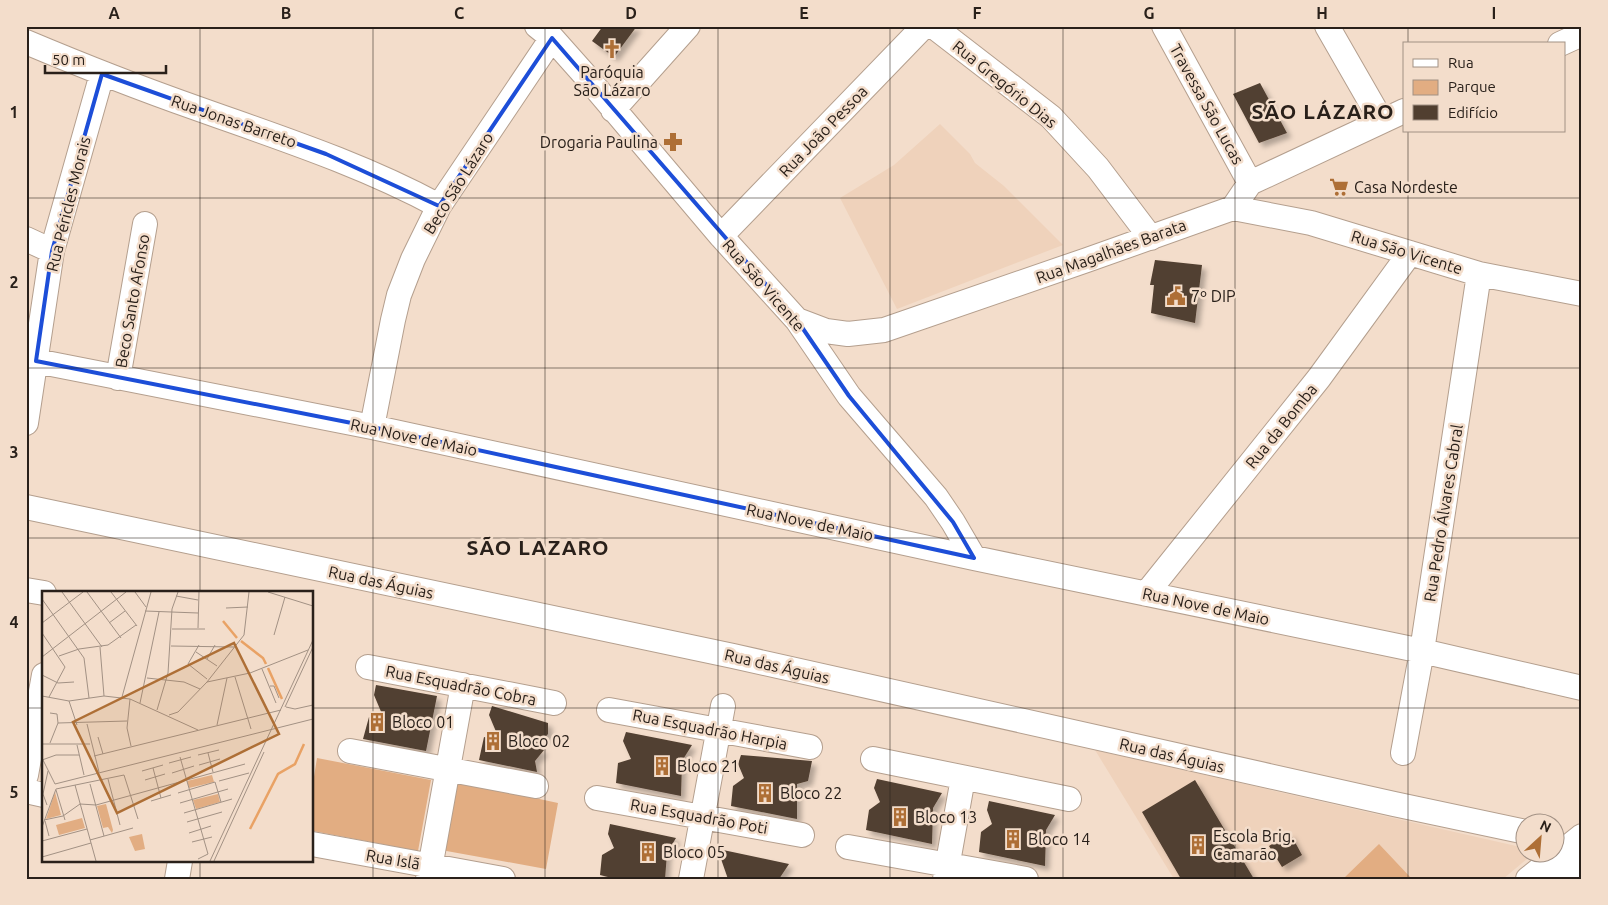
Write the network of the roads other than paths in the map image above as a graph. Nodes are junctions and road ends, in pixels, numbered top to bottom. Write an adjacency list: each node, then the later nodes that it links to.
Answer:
1 (688, 26): 11 (street)
2 (924, 26): 18 (street, Rua João Pessoa)
3 (933, 26): 19 (street, Rua Gregório Dias)
4 (1164, 26): 14 (street, Travessa São Lucas)
5 (1327, 26): 13 (street)
6 (544, 32): 11 (street, Rua São Vicente); 15 (street, Beco São Lázaro)
7 (1582, 34): 9 (street)
8 (26, 42): 10 (street, Rua Jonas Barreto)
9 (1564, 42)
10 (102, 74): 15 (street, Rua Jonas Barreto); 21 (street, Rua Péricles Morais)
11 (613, 110): 18 (street, Rua São Vicente)
12 (1403, 111): 13 (street)
13 (1381, 120): 14 (street)
14 (1250, 182): 16 (street)
15 (439, 206): 29 (street, Beco São Lázaro)
16 (1233, 208): 19 (street, Rua Magalhães Barata); 22 (street, Rua São Vicente)
17 (145, 224): 27 (street, Beco Santo Afonso)
18 (721, 236): 25 (street, Rua São Vicente)
19 (1151, 238): 25 (street, Rua Magalhães Barata)
20 (26, 239): 21 (street)
21 (52, 251): 26 (street, Rua Péricles Morais)
22 (1410, 253): 23 (street, Rua São Vicente); 34 (street, Rua da Bomba)
23 (1479, 274): 24 (street, Rua São Vicente); 35 (street, Rua Pedro Álvares Cabral)
24 (1582, 294)
25 (797, 320): 31 (street, Rua São Vicente)
26 (36, 361): 27 (street, Rua Nove de Maio); 28 (street, Rua Péricles Morais)
27 (118, 378): 29 (street, Rua Nove de Maio)
28 (26, 424)
29 (372, 427): 31 (street, Rua Nove de Maio)
30 (26, 507): 57 (street, Rua das Águias)
31 (974, 558): 34 (street, Rua Nove de Maio)
32 (26, 590): 33 (street)
33 (42, 593)
34 (1146, 594): 35 (street, Rua Nove de Maio)
35 (1422, 651): 39 (street, Rua Nove de Maio); 46 (street, Rua Pedro Álvares Cabral)
36 (368, 667): 37 (street, Rua Esquadrão Cobra)
37 (463, 685): 40 (street, Rua Esquadrão Cobra); 48 (street)
38 (42, 686): 49 (street)
39 (1582, 688)
40 (554, 703)
41 (723, 706): 43 (street)
42 (609, 710): 43 (street, Rua Esquadrão Harpia)
43 (719, 731): 44 (street, Rua Esquadrão Harpia); 56 (street)
44 (810, 748)
45 (350, 751): 48 (street)
46 (1403, 753)
47 (873, 759): 50 (street)
48 (448, 769): 51 (street); 63 (street)
49 (26, 775)
50 (964, 778): 55 (street); 64 (street)
51 (536, 786)
52 (26, 791): 53 (street)
53 (42, 795)
54 (597, 798): 56 (street, Rua Esquadrão Poti)
55 (1069, 799)
56 (702, 817): 58 (street, Rua Esquadrão Poti); 67 (street)
57 (1516, 830)
58 (802, 835)
59 (314, 844): 63 (street, Rua Islã)
60 (1575, 845): 69 (street); 70 (street)
61 (848, 847): 64 (street)
62 (180, 862): 65 (street)
63 (429, 872): 66 (street, Rua Islã)
64 (947, 872): 68 (street)
65 (177, 879)
66 (503, 879)
67 (690, 879)
68 (1026, 879)
69 (1528, 879)
70 (1562, 879)

